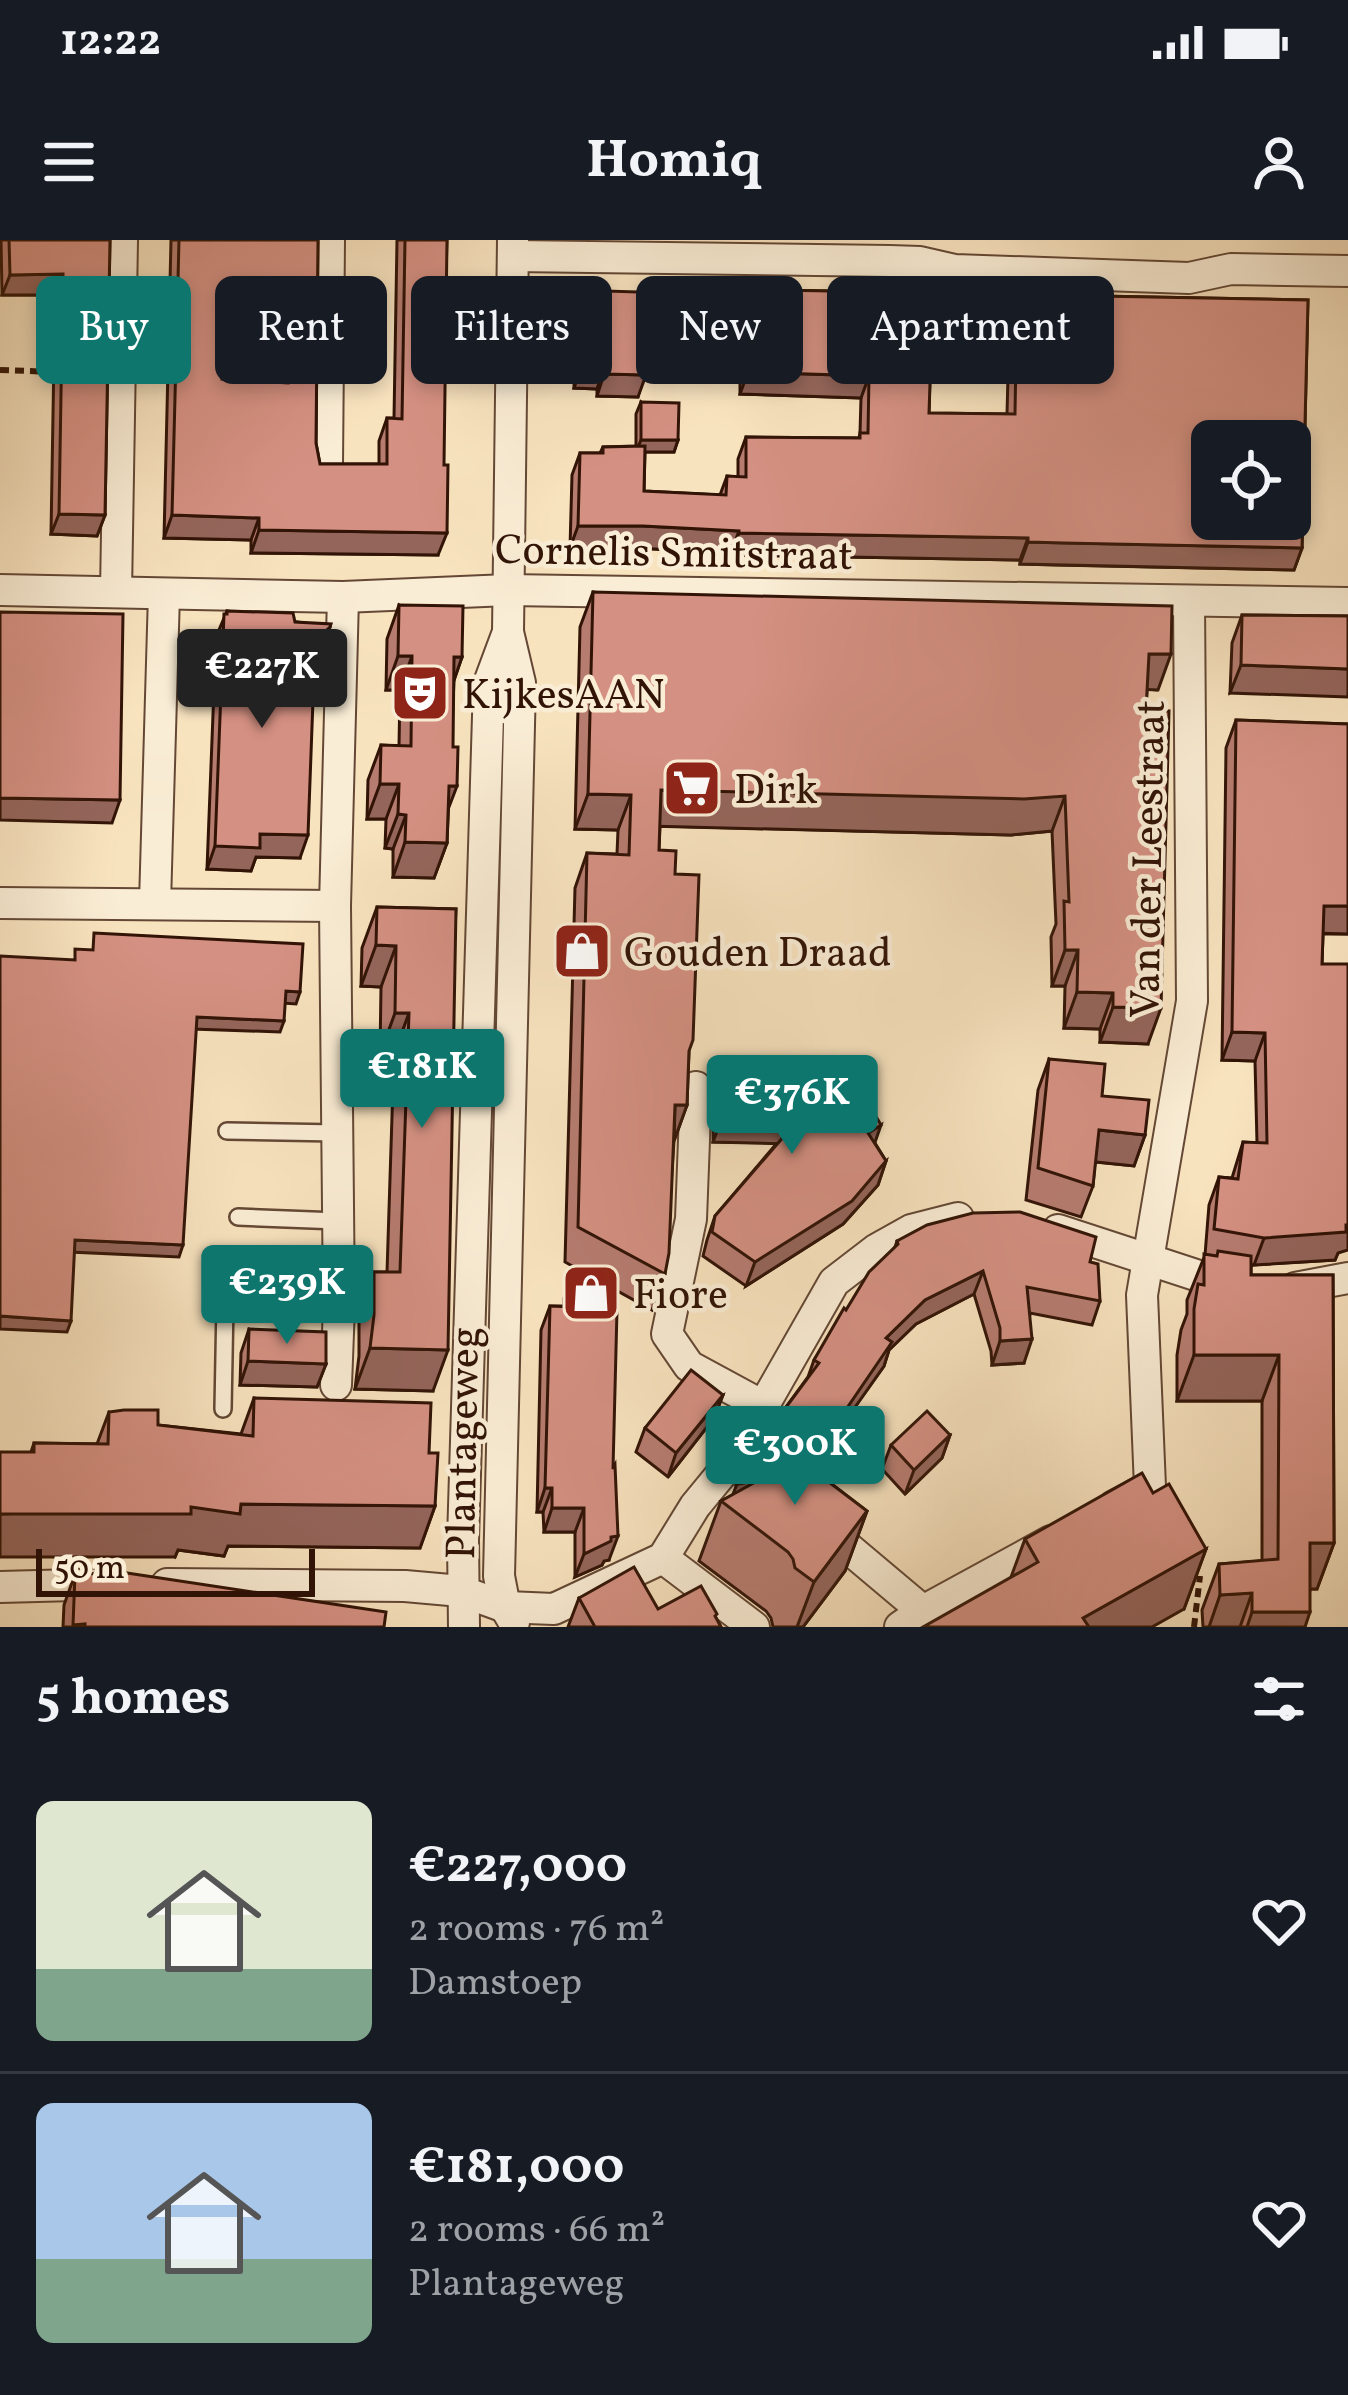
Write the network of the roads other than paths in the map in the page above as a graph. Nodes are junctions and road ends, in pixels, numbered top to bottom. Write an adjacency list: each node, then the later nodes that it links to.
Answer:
1 (122, 240): 9 (street)
2 (328, 240): 5 (street)
3 (513, 248): 4 (street); 8 (street, Plantageweg)
4 (1348, 272)
5 (327, 465)
6 (1348, 581): 13 (street)
7 (0, 590): 9 (street, Cornelis Smitstraat)
8 (508, 590): 11 (street, Cornelis Smitstraat); 12 (street, Cornelis Smitstraat); 14 (street, Plantageweg)
9 (116, 592): 10 (street, Cornelis Smitstraat)
10 (164, 594): 11 (street, Cornelis Smitstraat); 16 (street)
11 (344, 596): 17 (street)
12 (1189, 601): 13 (street, Cornelis Smitstraat); 25 (street, Van der Leestraat)
13 (1348, 603)
14 (508, 632): 34 (street, Plantageweg); 35 (street, Plantageweg)
15 (0, 903): 16 (street)
16 (155, 903): 17 (street)
17 (335, 906): 20 (street)
18 (696, 1087): 29 (street)
19 (227, 1132): 20 (lane)
20 (337, 1133): 23 (street)
21 (979, 1216): 29 (street)
22 (238, 1217): 23 (lane)
23 (338, 1221): 27 (street)
24 (1036, 1223): 25 (street)
25 (1147, 1258): 26 (street); 36 (street, Van der Leestraat)
26 (1348, 1278)
27 (339, 1306): 28 (street); 30 (lane)
28 (336, 1385)
29 (763, 1406): 32 (street)
30 (223, 1409)
31 (797, 1508): 36 (street)
32 (664, 1558): 35 (street); 38 (street)
33 (0, 1587): 34 (street)
34 (461, 1591): 35 (street, Plantageweg); 37 (street)
35 (511, 1617)
36 (911, 1619)
37 (464, 1627)
38 (754, 1627)

